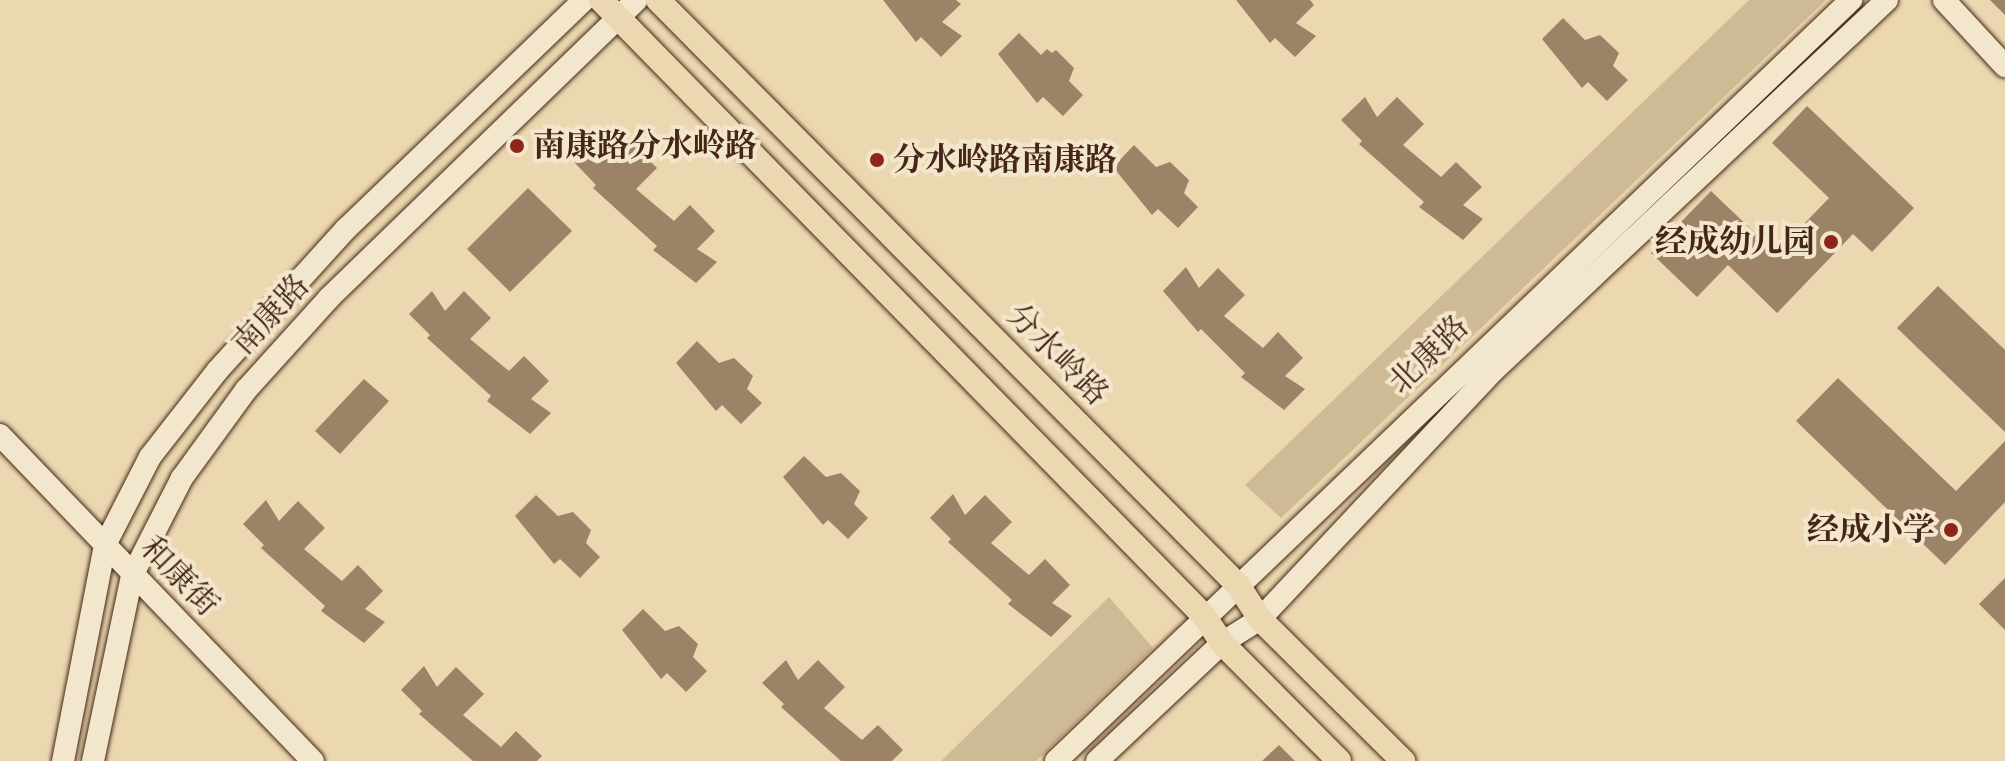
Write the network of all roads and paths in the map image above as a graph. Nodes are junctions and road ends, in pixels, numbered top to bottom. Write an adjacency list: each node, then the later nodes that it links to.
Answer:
1 (584, 0): 10 (street, 南康路)
2 (636, 0): 7 (street, 南康路)
3 (658, 0): 12 (main road, 分水岭路)
4 (1851, 0): 12 (street, 北康路)
5 (1887, 0): 14 (street, 北康路)
6 (1944, 0): 8 (street)
7 (608, 8): 11 (street, 南康路); 13 (main road)
8 (2005, 66)
9 (0, 435): 10 (street, 和康街)
10 (105, 545): 11 (street, 和康街); 16 (street, 南康路)
11 (132, 576): 17 (street, 南康路); 18 (street, 和康街)
12 (1238, 585): 13 (street, 北康路); 14 (main road, 分水岭路)
13 (1204, 616): 15 (main road); 19 (street, 北康路)
14 (1260, 619): 15 (street, 北康路); 22 (main road, 分水岭路)
15 (1222, 643): 20 (street, 北康路); 21 (main road)
16 (63, 761)
17 (93, 761)
18 (313, 761)
19 (1056, 761)
20 (1097, 761)
21 (1339, 761)
22 (1403, 761)

